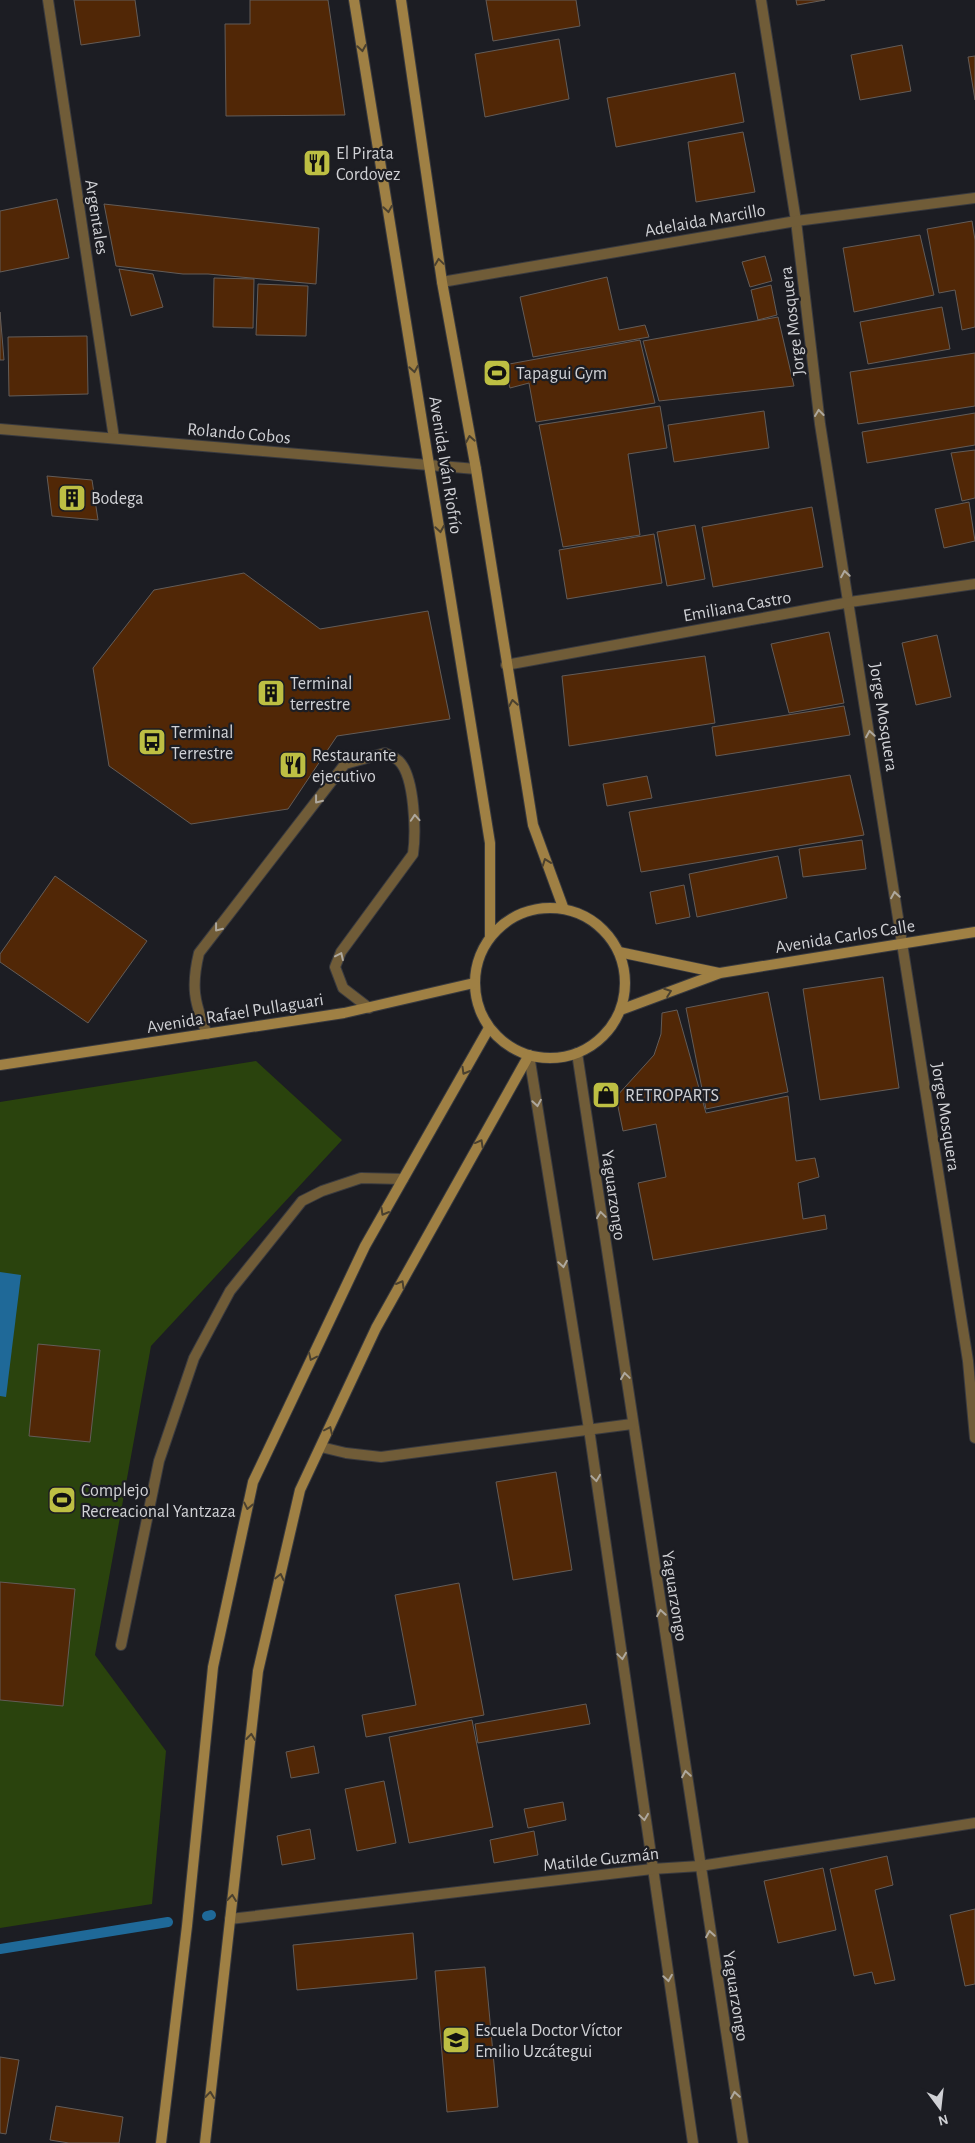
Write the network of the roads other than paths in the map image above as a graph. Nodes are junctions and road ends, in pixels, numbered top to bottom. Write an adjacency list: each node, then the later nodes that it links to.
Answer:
1 (48, 0): 9 (street, Argentales)
2 (354, 0): 10 (main road, Avenida Iván Riofrío, one-way to 10)
3 (401, 0): 7 (main road, Avenida Iván Riofrío, one-way to 3)
4 (762, 0): 6 (street, Jorge Mosquera)
5 (975, 198): 6 (street, Adelaida Marcillo)
6 (796, 221): 7 (street, Adelaida Marcillo); 13 (street, Jorge Mosquera, one-way to 6)
7 (442, 282): 11 (main road, Avenida Iván Riofrío, one-way to 7)
8 (0, 428): 9 (street, Rolando Cobos)
9 (114, 438): 10 (street, Rolando Cobos)
10 (430, 467): 11 (street, Rolando Cobos); 17 (main road, Avenida Iván Riofrío, one-way to 17)
11 (476, 469): 14 (main road, Avenida Iván Riofrío)
12 (975, 584): 13 (street, Emiliana Castro)
13 (850, 602): 14 (street, Emiliana Castro); 18 (street, Jorge Mosquera, one-way to 13)
14 (506, 665): 15 (main road, Avenida Iván Riofrío, one-way to 14)
15 (563, 907): 17 (main road); 19 (main road)
16 (975, 932): 18 (main road, Avenida Carlos Calle)
17 (490, 936): 21 (main road)
18 (903, 943): 20 (main road, Avenida Carlos Calle); 32 (street, Jorge Mosquera)
19 (619, 952): 20 (main road, Avenida Carlos Calle); 23 (main road)
20 (720, 973): 23 (main road, Avenida Carlos Calle, one-way to 20)
21 (474, 983): 22 (main road, Avenida Rafael Pullaguari); 24 (main road)
22 (369, 1008): 25 (main road, Avenida Rafael Pullaguari); 25 (street, one-way to 25)
23 (622, 1009): 26 (main road)
24 (489, 1028): 27 (main road); 29 (main road, one-way to 29)
25 (207, 1034): 28 (main road, Avenida Rafael Pullaguari)
26 (577, 1053): 27 (main road); 30 (street, Yaguarzongo, one-way to 26)
27 (529, 1055): 31 (street, one-way to 31); 33 (main road, one-way to 27)
28 (0, 1065)
29 (403, 1179): 34 (street); 39 (main road, one-way to 39)
30 (632, 1424): 31 (street); 36 (street, Yaguarzongo, one-way to 30)
31 (589, 1429): 33 (street); 37 (street, one-way to 37)
32 (975, 1438)
33 (320, 1447): 38 (main road, one-way to 33)
34 (121, 1645)
35 (975, 1823): 36 (street, Matilde Guzmán)
36 (700, 1866): 37 (street, Matilde Guzmán); 42 (street, Yaguarzongo, one-way to 36)
37 (652, 1869): 38 (street, Matilde Guzmán); 41 (street, one-way to 41)
38 (230, 1918): 40 (main road, one-way to 38)
39 (161, 2143)
40 (205, 2143)
41 (693, 2143)
42 (743, 2143)

